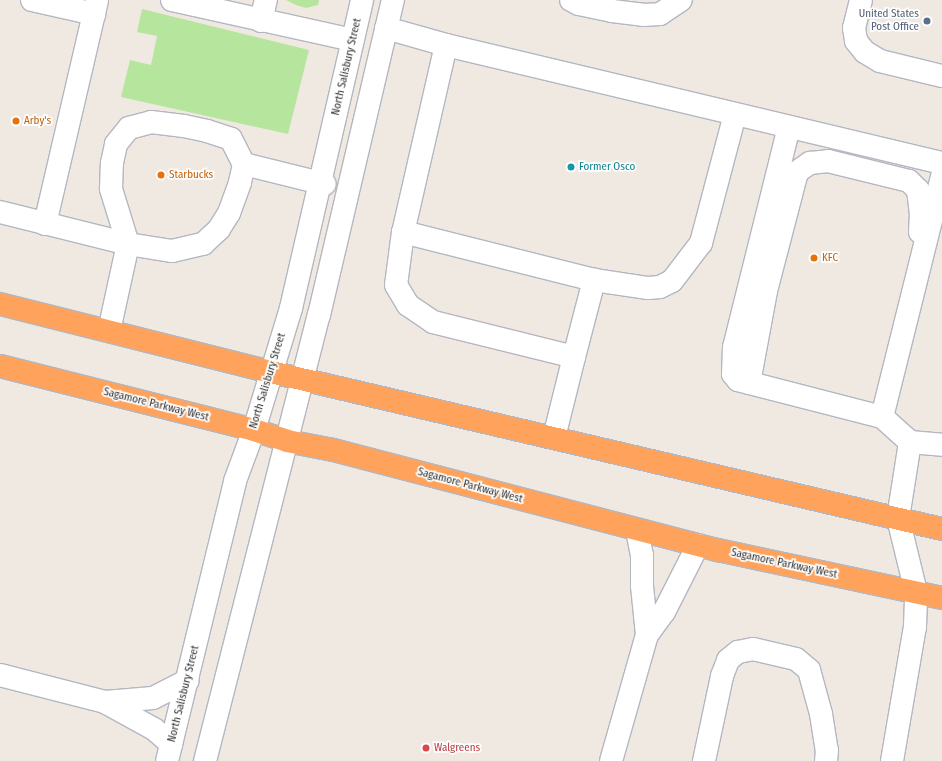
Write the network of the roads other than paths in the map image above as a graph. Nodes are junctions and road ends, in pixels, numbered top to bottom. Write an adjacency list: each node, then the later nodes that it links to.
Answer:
1 (32, 0): 9 (street)
2 (172, 0): 8 (street)
3 (362, 0): 12 (street, North Salisbury Street)
4 (392, 0): 11 (street)
5 (681, 0): 7 (street)
6 (861, 0): 14 (street)
7 (578, 1)
8 (200, 3): 10 (street)
9 (95, 7): 22 (street)
10 (255, 9): 12 (street)
11 (386, 28): 13 (street); 32 (street)
12 (353, 40): 20 (street, North Salisbury Street)
13 (446, 45): 15 (street); 23 (street)
14 (942, 76)
15 (735, 114): 16 (street); 26 (street)
16 (789, 127): 17 (street); 33 (street)
17 (942, 163)
18 (244, 164): 20 (street); 24 (street); 24 (street)
19 (942, 176): 25 (street)
20 (323, 183): 31 (street, North Salisbury Street)
21 (0, 212): 22 (street)
22 (45, 224): 24 (street)
23 (403, 232): 26 (street); 29 (street)
24 (128, 244): 28 (street)
25 (918, 275): 33 (street); 34 (street)
26 (594, 280): 29 (street)
27 (0, 304): 28 (highway)
28 (109, 331): 31 (highway)
29 (574, 357): 36 (street)
30 (0, 366): 35 (highway, Sagamore Parkway West)
31 (271, 372): 32 (highway); 35 (street, North Salisbury Street)
32 (303, 379): 36 (highway); 37 (street)
33 (749, 383): 34 (street)
34 (882, 417): 38 (street)
35 (254, 430): 37 (highway, Sagamore Parkway West); 48 (street, North Salisbury Street)
36 (554, 437): 40 (highway)
37 (287, 440): 42 (highway, Sagamore Parkway West); 52 (street)
38 (910, 442): 39 (street); 40 (street)
39 (942, 445)
40 (898, 518): 41 (highway); 44 (street)
41 (942, 529)
42 (637, 530): 43 (highway, Sagamore Parkway West); 46 (street)
43 (698, 545): 44 (highway, Sagamore Parkway West); 46 (street)
44 (916, 592): 45 (highway, Sagamore Parkway West); 57 (street)
45 (942, 598)
46 (647, 635): 53 (street)
47 (0, 675): 49 (street)
48 (188, 680): 49 (street); 51 (street, North Salisbury Street)
49 (105, 702): 51 (street)
50 (821, 714): 54 (street); 55 (street); 56 (street)
51 (169, 753)
52 (205, 761)
53 (611, 761)
54 (704, 761)
55 (812, 761)
56 (826, 761)
57 (892, 761)

